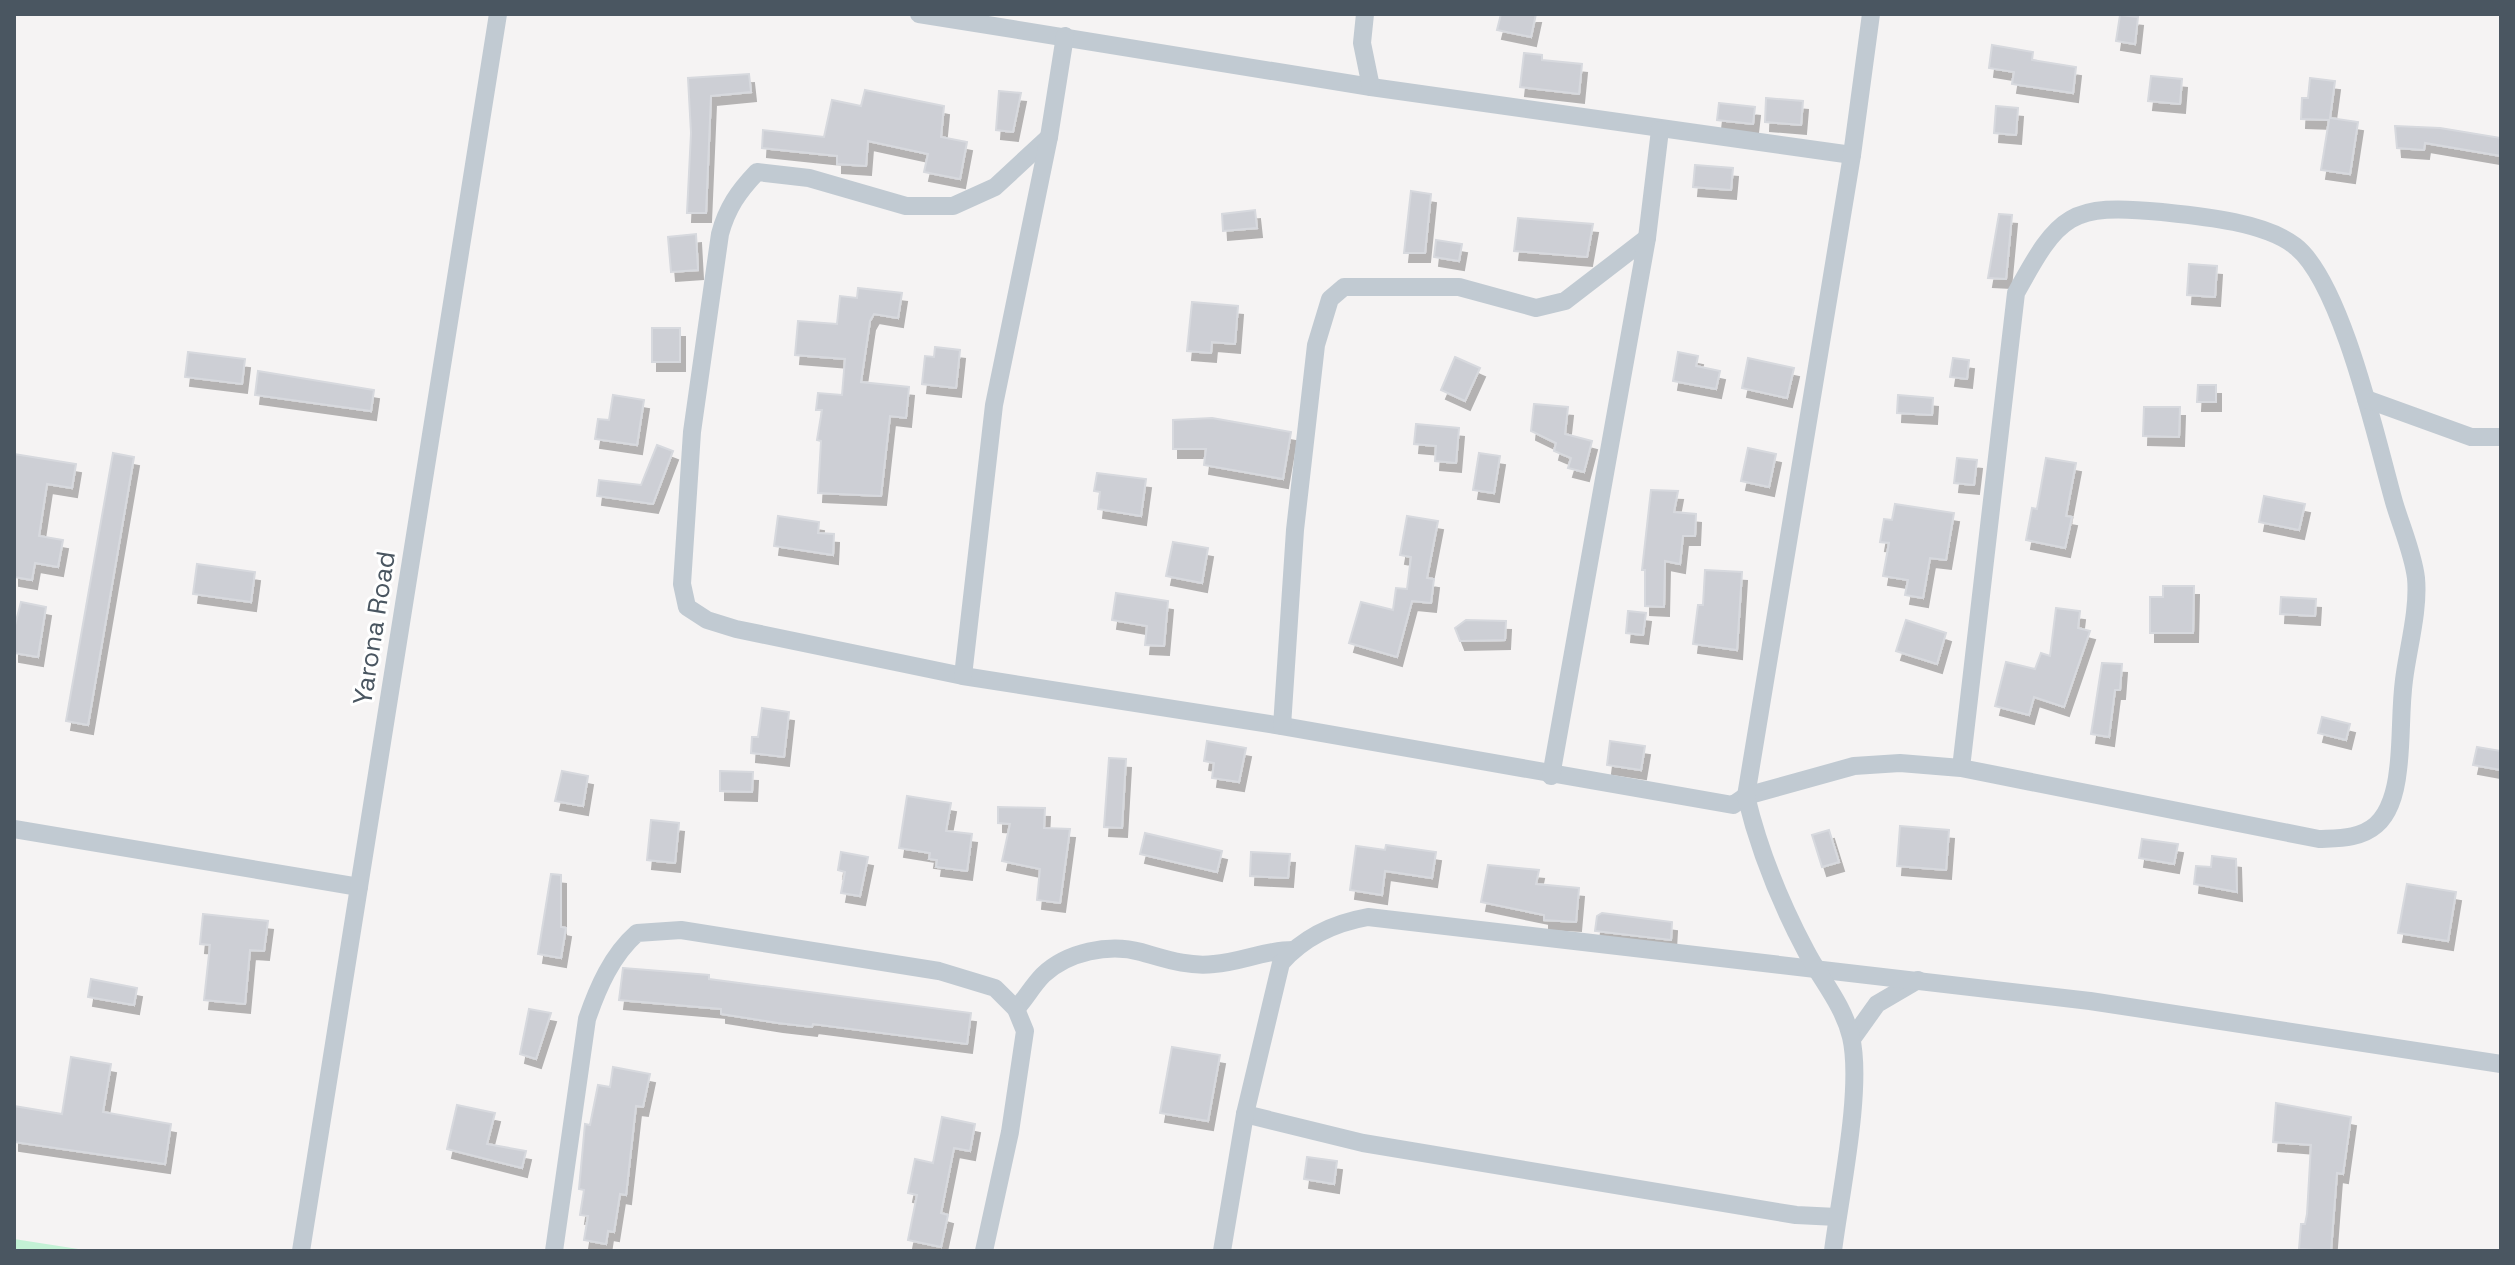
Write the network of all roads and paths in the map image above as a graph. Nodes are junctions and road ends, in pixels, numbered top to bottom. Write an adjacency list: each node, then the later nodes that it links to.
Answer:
1 (498, 14): 19 (street, Yarona Road)
2 (919, 14): 5 (street)
3 (1365, 14): 6 (street)
4 (1871, 14): 9 (street)
5 (1065, 36): 6 (street); 8 (street)
6 (1371, 87): 7 (street)
7 (1660, 130): 9 (street); 10 (street)
8 (1049, 137): 13 (street); 13 (street)
9 (1852, 155): 17 (street)
10 (1647, 238): 14 (street); 16 (street)
11 (2366, 399): 12 (street); 15 (street); 15 (street)
12 (2501, 437)
13 (963, 676): 14 (street)
14 (1282, 726): 16 (street)
15 (1961, 768): 17 (street)
16 (1551, 776): 17 (street)
17 (1746, 796): 21 (street)
18 (14, 829): 19 (street)
19 (359, 887): 28 (street, Yarona Road)
20 (1293, 950): 21 (street); 23 (street); 26 (street)
21 (1814, 966): 22 (street); 24 (street)
22 (1918, 980): 24 (street); 25 (street)
23 (1016, 1009): 29 (street); 30 (street)
24 (1852, 1039): 27 (street)
25 (2501, 1064)
26 (1245, 1114): 27 (street); 31 (street)
27 (1837, 1217): 32 (street)
28 (301, 1251)
29 (554, 1251)
30 (984, 1251)
31 (1222, 1251)
32 (1833, 1251)

